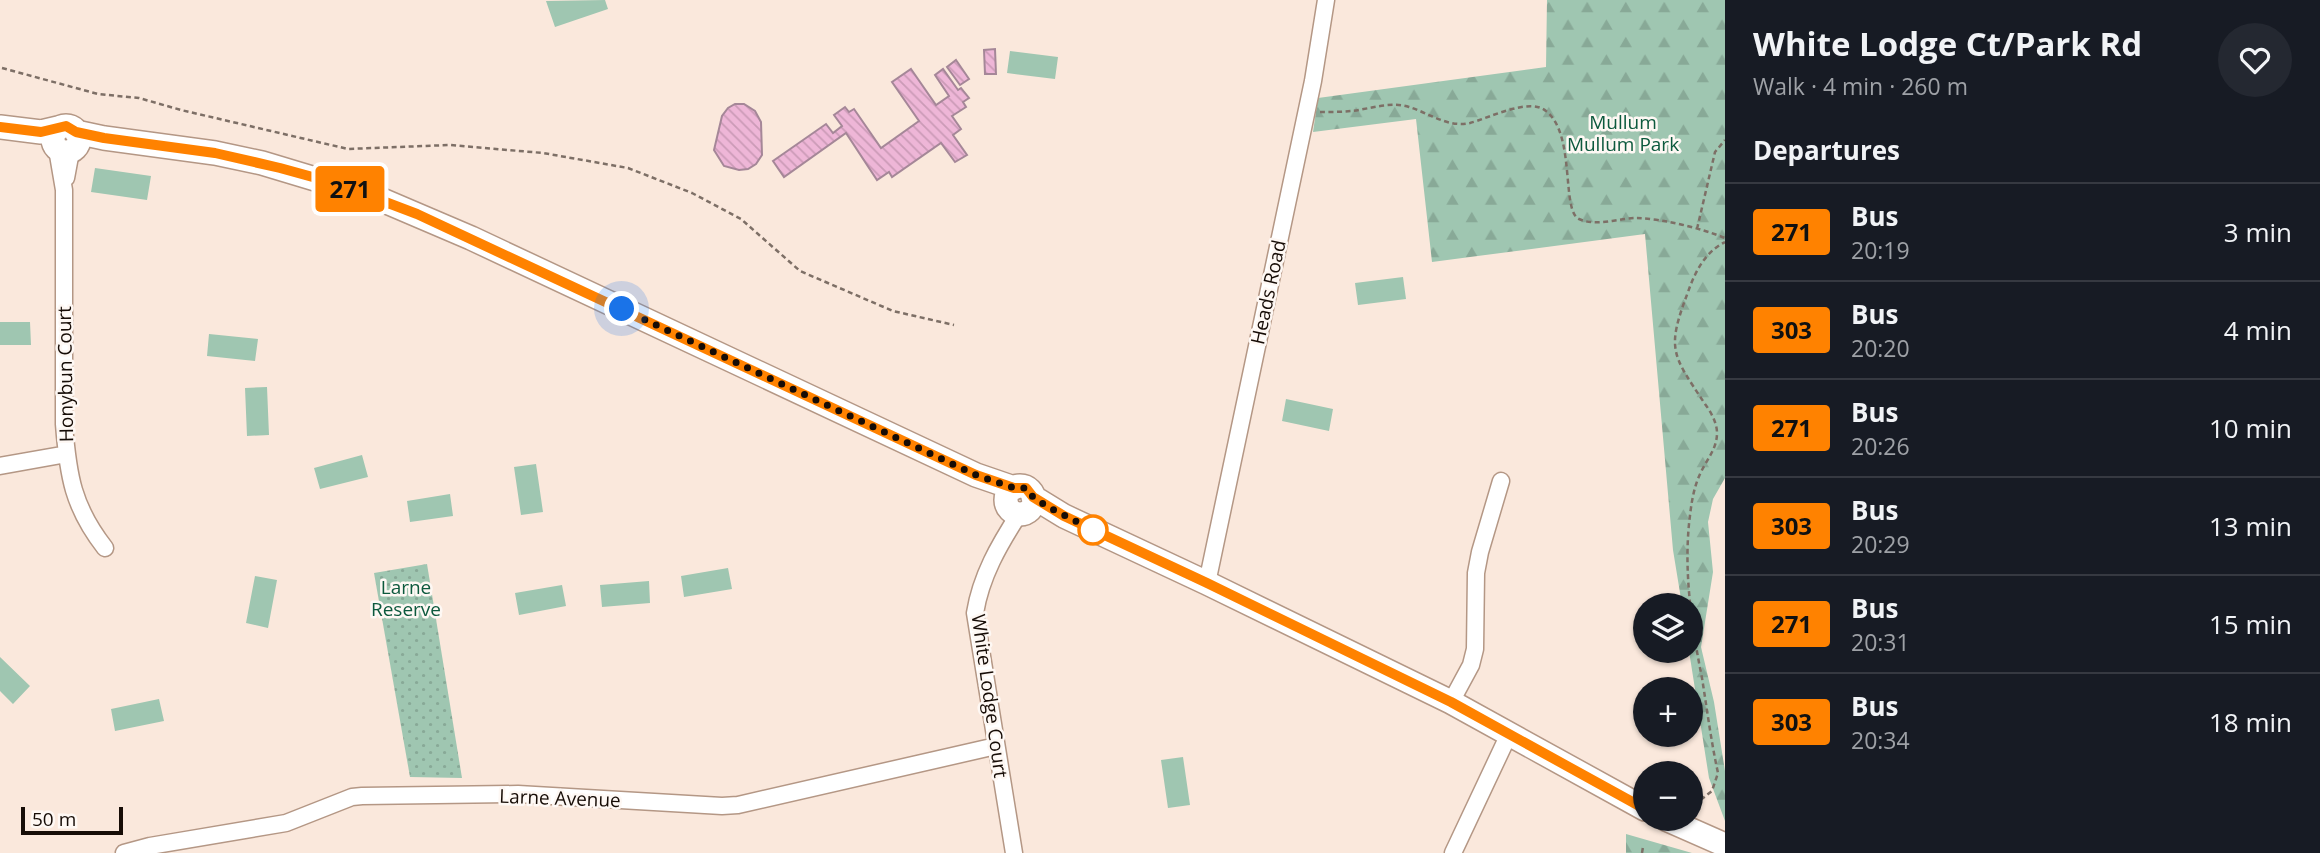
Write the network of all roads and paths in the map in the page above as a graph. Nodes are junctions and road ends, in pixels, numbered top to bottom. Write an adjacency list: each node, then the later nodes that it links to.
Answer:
1 (1326, 0): 3 (street, Heads Road)
2 (2, 68): 10 (path)
3 (1307, 113): 8 (path); 16 (street, Heads Road)
4 (0, 127): 7 (street)
5 (0, 138): 7 (street)
6 (1725, 140): 8 (path)
7 (65, 142): 11 (street, Honybun Court); 14 (street)
8 (1697, 229): 9 (path)
9 (1725, 240): 20 (path)
10 (954, 326)
11 (66, 454): 12 (street); 15 (street, Honybun Court)
12 (0, 466)
13 (1502, 481): 17 (street)
14 (1018, 503): 16 (street); 19 (street, White Lodge Court)
15 (105, 548)
16 (1207, 583): 17 (street)
17 (1451, 702): 18 (street)
18 (1509, 734): 21 (street); 27 (street)
19 (996, 746): 25 (street, Larne Avenue); 26 (street, White Lodge Court)
20 (1703, 799)
21 (1633, 802)
22 (1693, 831): 23 (street)
23 (1720, 843)
24 (1643, 847): 28 (path)
25 (124, 853)
26 (1014, 853)
27 (1453, 853)
28 (1642, 853)

